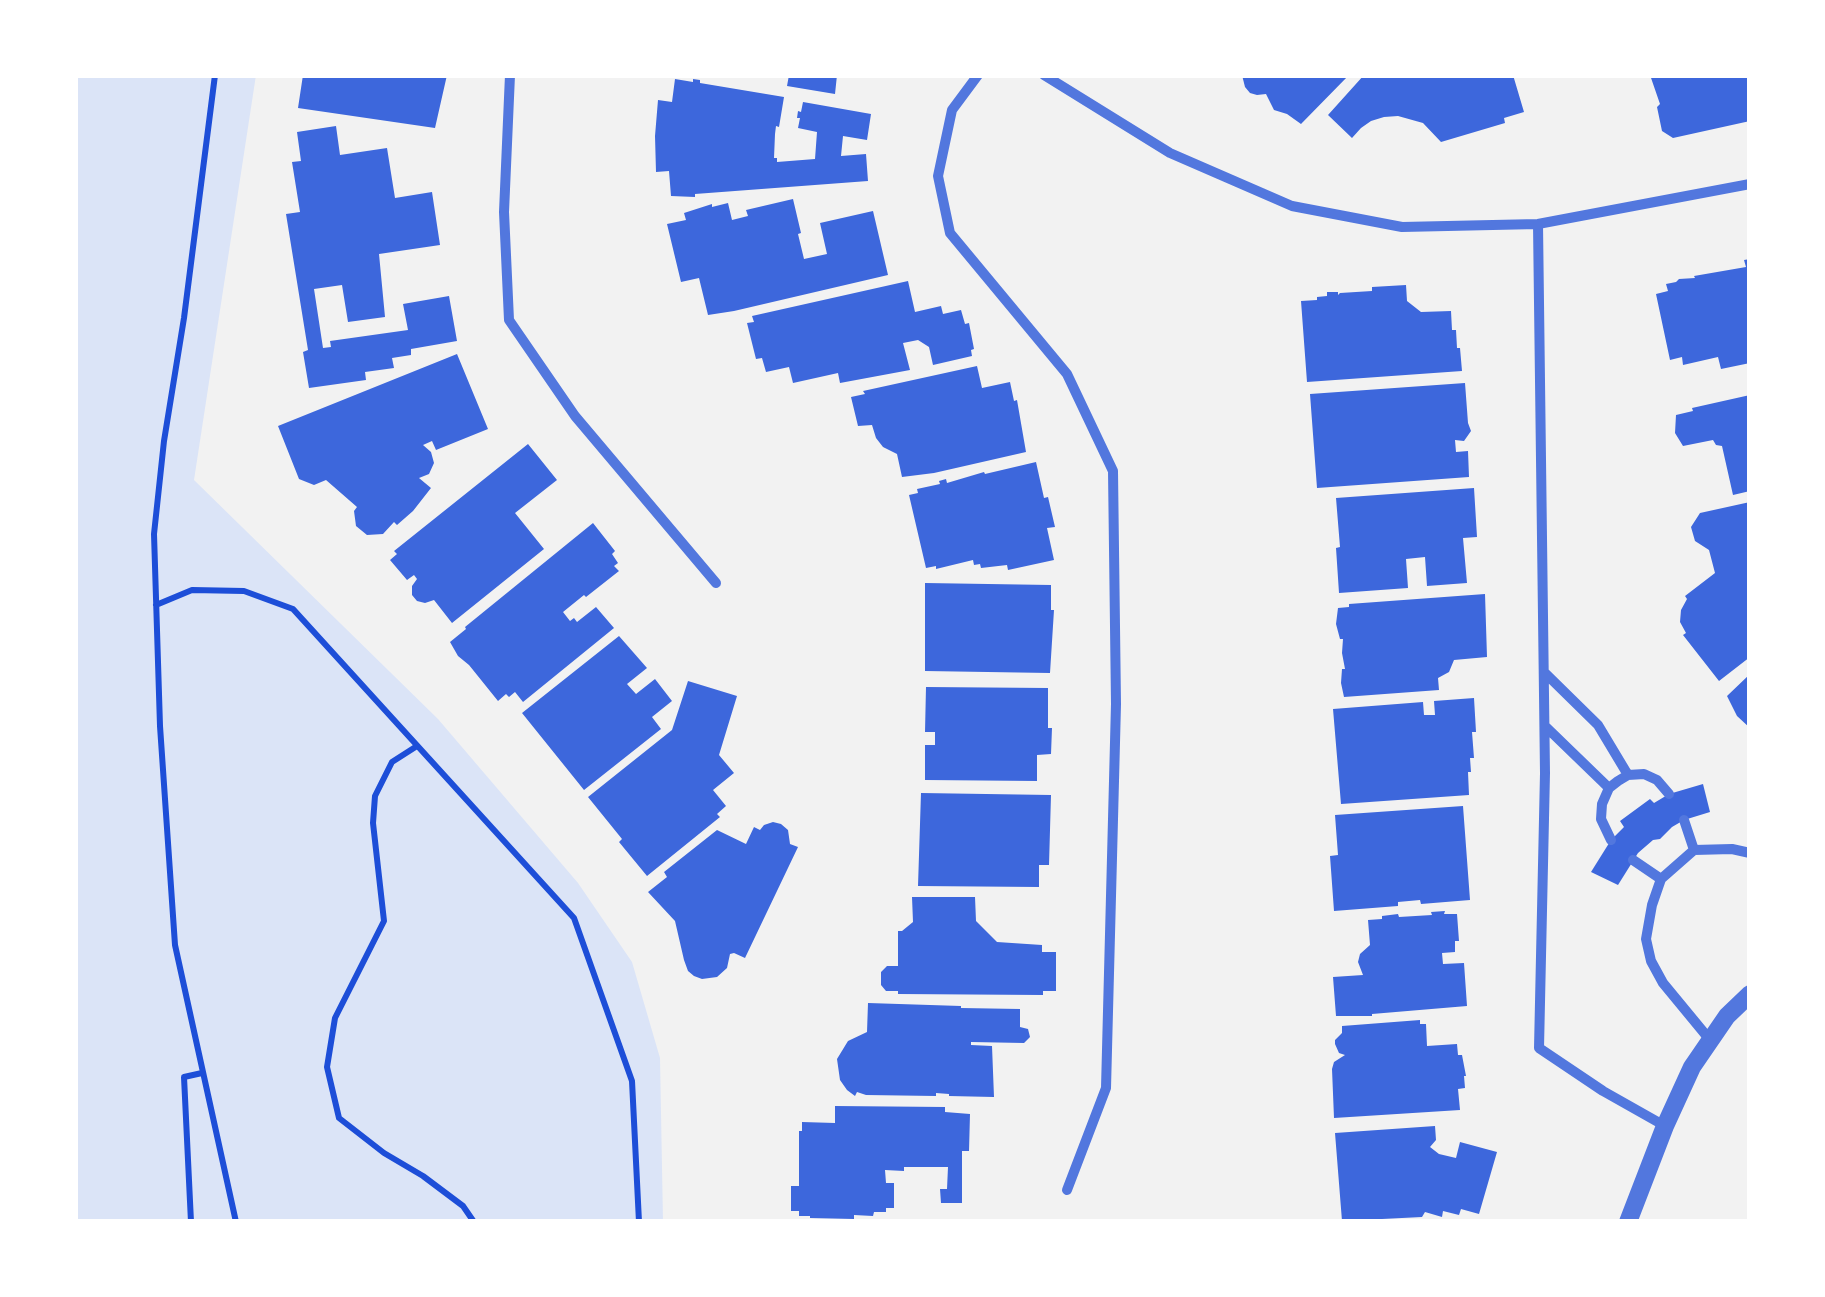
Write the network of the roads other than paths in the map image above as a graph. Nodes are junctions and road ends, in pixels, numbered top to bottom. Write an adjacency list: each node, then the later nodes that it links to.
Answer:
1 (510, 75): 6 (street)
2 (978, 75): 21 (street)
3 (1044, 75): 5 (street)
4 (1750, 184): 5 (street)
5 (1538, 224): 7 (street)
6 (716, 583)
7 (1544, 672): 8 (street); 9 (street)
8 (1545, 726): 10 (street); 20 (street)
9 (1628, 775): 10 (street); 11 (street)
10 (1609, 788): 13 (street)
11 (1669, 794)
12 (1684, 820): 14 (street)
13 (1611, 840)
14 (1694, 850): 15 (street); 17 (street)
15 (1750, 853)
16 (1633, 860): 17 (street)
17 (1661, 879): 19 (street)
18 (1750, 994): 19 (street)
19 (1710, 1040): 20 (street)
20 (1665, 1126): 22 (street)
21 (1067, 1190)
22 (1628, 1222)

